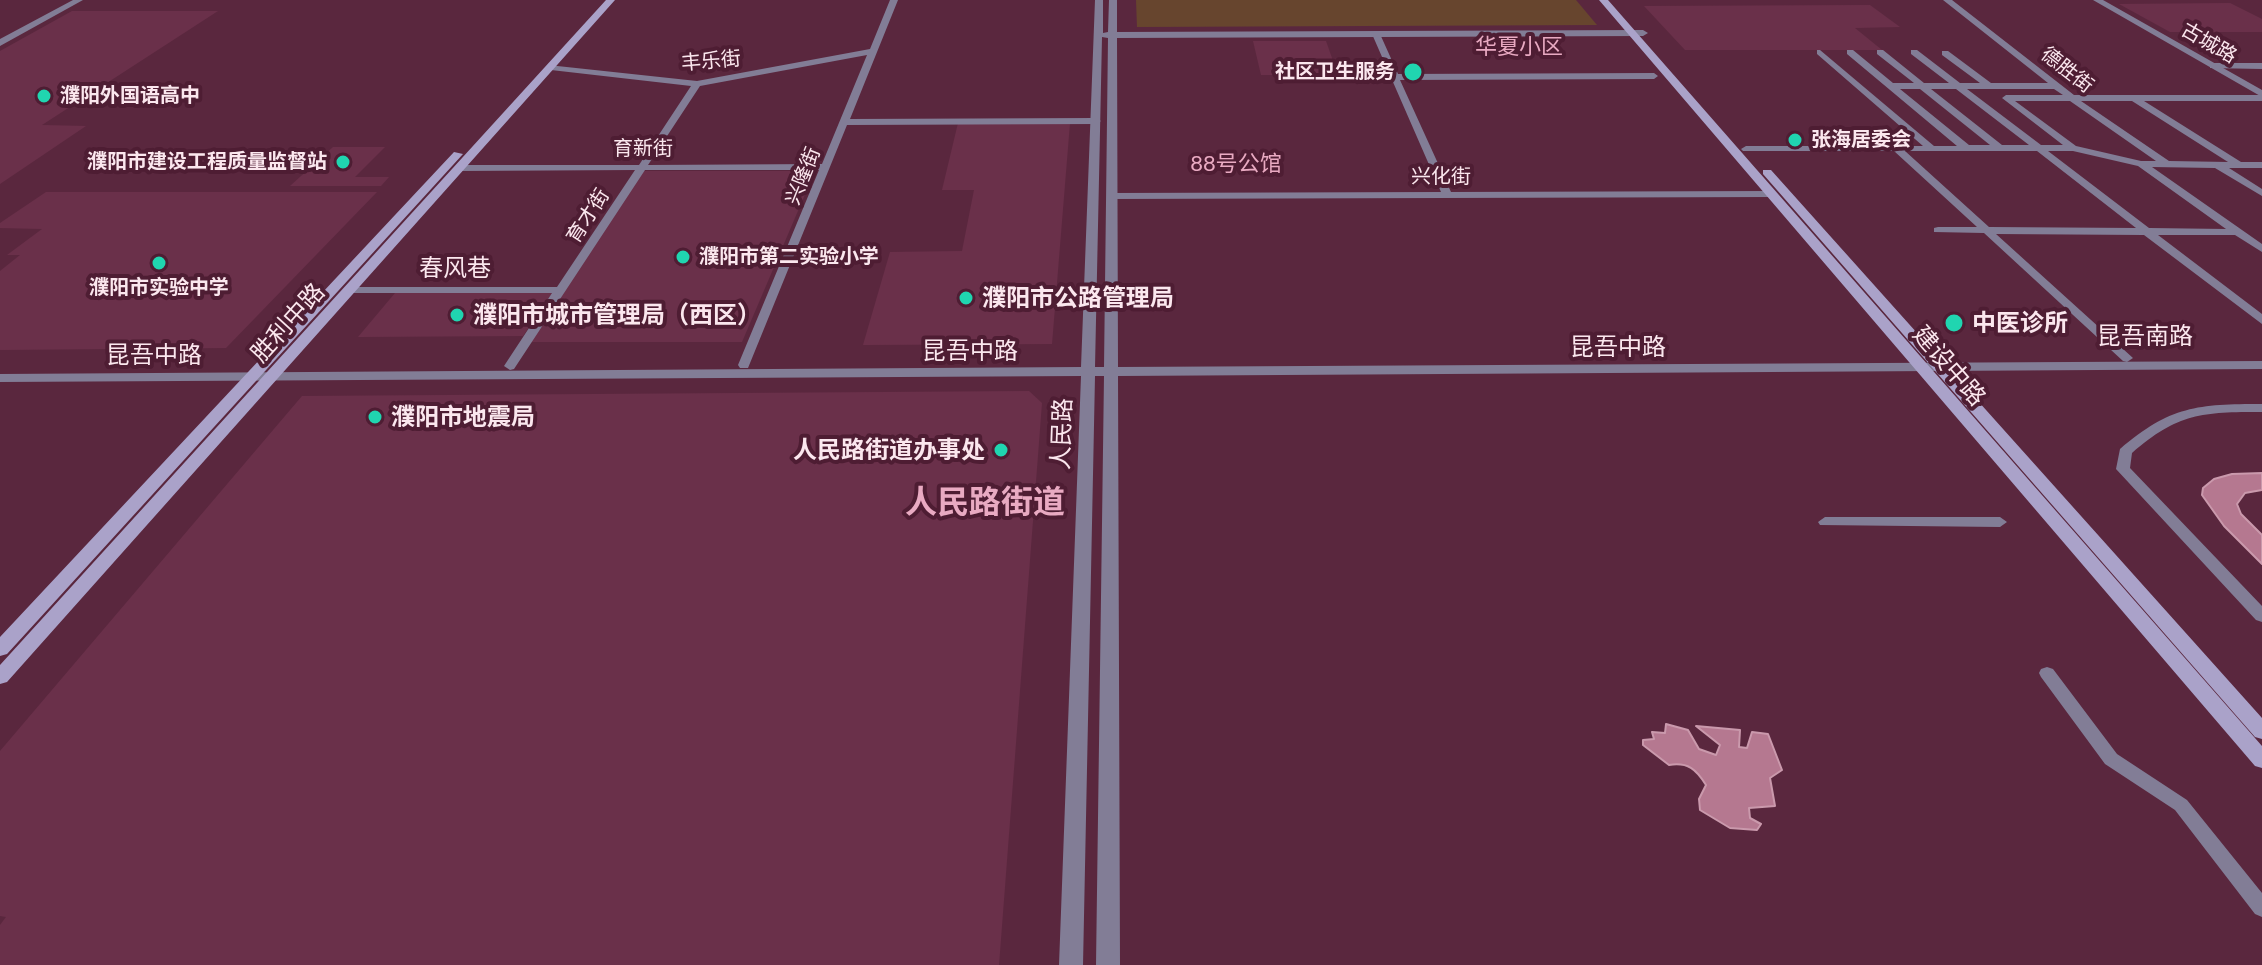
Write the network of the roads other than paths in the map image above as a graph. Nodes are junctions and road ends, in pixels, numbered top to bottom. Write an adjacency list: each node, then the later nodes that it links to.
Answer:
1 (79, 0): 14 (street)
2 (600, 0): 74 (main road, 胜利中路)
3 (611, 0): 23 (main road, 胜利中路)
4 (894, 0): 15 (street, 兴隆街)
5 (1099, 0): 13 (street, 人民路)
6 (1113, 0): 13 (street, 人民路)
7 (1603, 0): 11 (main road, 建设中路)
8 (1614, 0): 11 (main road, 建设中路)
9 (1947, 0): 31 (street, 德胜街)
10 (2097, 0): 21 (street, 古城路)
11 (1637, 33): 12 (street); 44 (main road, 建设中路); 54 (main road, 建设中路)
12 (1376, 34): 13 (street); 25 (street)
13 (1106, 35): 36 (street, 人民路); 56 (street, 人民路)
14 (0, 43)
15 (874, 51): 26 (street, 丰乐街); 37 (street, 兴隆街)
16 (1820, 52): 39 (street)
17 (1850, 52): 27 (street)
18 (1880, 52): 28 (street)
19 (1914, 52): 29 (street)
20 (1945, 53): 30 (street)
21 (2213, 66): 22 (street); 32 (street, 古城路)
22 (2262, 66)
23 (551, 67): 26 (street, 丰乐街); 52 (main road, 胜利中路)
24 (1654, 76): 25 (street)
25 (1395, 77): 55 (street)
26 (697, 84): 50 (street, 育才街)
27 (1891, 86): 28 (street); 40 (street)
28 (1922, 86): 29 (street); 41 (street)
29 (1957, 86): 30 (street); 42 (street)
30 (1989, 86): 31 (street); 33 (street)
31 (2057, 86): 34 (street, 德胜街)
32 (2262, 96): 35 (street)
33 (2006, 98): 34 (street); 43 (street)
34 (2073, 99): 35 (street); 46 (street, 德胜街)
35 (2135, 99): 48 (street)
36 (1096, 121): 37 (street); 71 (street, 人民路)
37 (845, 122): 51 (street, 兴隆街)
38 (1896, 148): 39 (street); 44 (street); 58 (street)
39 (1931, 148): 40 (street)
40 (1966, 148): 41 (street)
41 (1999, 148): 42 (street)
42 (2036, 148): 43 (street); 59 (street)
43 (2073, 148): 45 (street)
44 (1746, 149): 67 (main road, 建设中路)
45 (2141, 164): 46 (street); 60 (street)
46 (2169, 165): 47 (street)
47 (2217, 165): 48 (street); 53 (street)
48 (2238, 165): 49 (street)
49 (2262, 165)
50 (642, 167): 51 (street, 育新街); 52 (street, 育新街); 63 (street, 育才街)
51 (826, 167): 68 (street, 兴隆街)
52 (459, 168): 62 (main road, 胜利中路)
53 (2262, 193)
54 (1771, 194): 55 (street, 兴化街); 67 (main road, 建设中路)
55 (1447, 195): 56 (street, 兴化街)
56 (1112, 196): 72 (street, 人民路)
57 (1938, 230): 58 (street)
58 (1987, 231): 59 (street); 66 (street)
59 (2146, 232): 60 (street); 64 (street)
60 (2239, 232): 61 (street)
61 (2262, 249)
62 (349, 290): 63 (street, 春风巷); 74 (main road, 胜利中路)
63 (561, 290): 70 (street, 育才街)
64 (2262, 320)
65 (2262, 357): 66 (street, 昆吾南路)
66 (2127, 358): 67 (street, 昆吾南路)
67 (1927, 363): 69 (street, 昆吾南路); 72 (street, 昆吾中路); 83 (main road, 建设中路); 84 (main road, 建设中路)
68 (744, 365): 70 (street, 昆吾中路); 71 (street, 昆吾中路)
69 (2262, 365)
70 (510, 366): 74 (street, 昆吾中路)
71 (1088, 368): 72 (street, 昆吾中路); 74 (street, 昆吾中路); 86 (street, 人民路)
72 (1111, 368): 87 (street, 人民路)
73 (0, 369): 74 (street, 昆吾中路)
74 (266, 372): 75 (street, 昆吾中路); 80 (main road, 胜利中路); 82 (main road, 胜利中路)
75 (0, 378)
76 (2262, 408): 79 (street)
77 (1825, 522): 78 (street)
78 (2000, 522)
79 (2262, 616)
80 (0, 649)
81 (2047, 673): 85 (street)
82 (0, 677)
83 (2262, 731)
84 (2262, 760)
85 (2262, 908)
86 (1071, 965)
87 (1108, 965)

